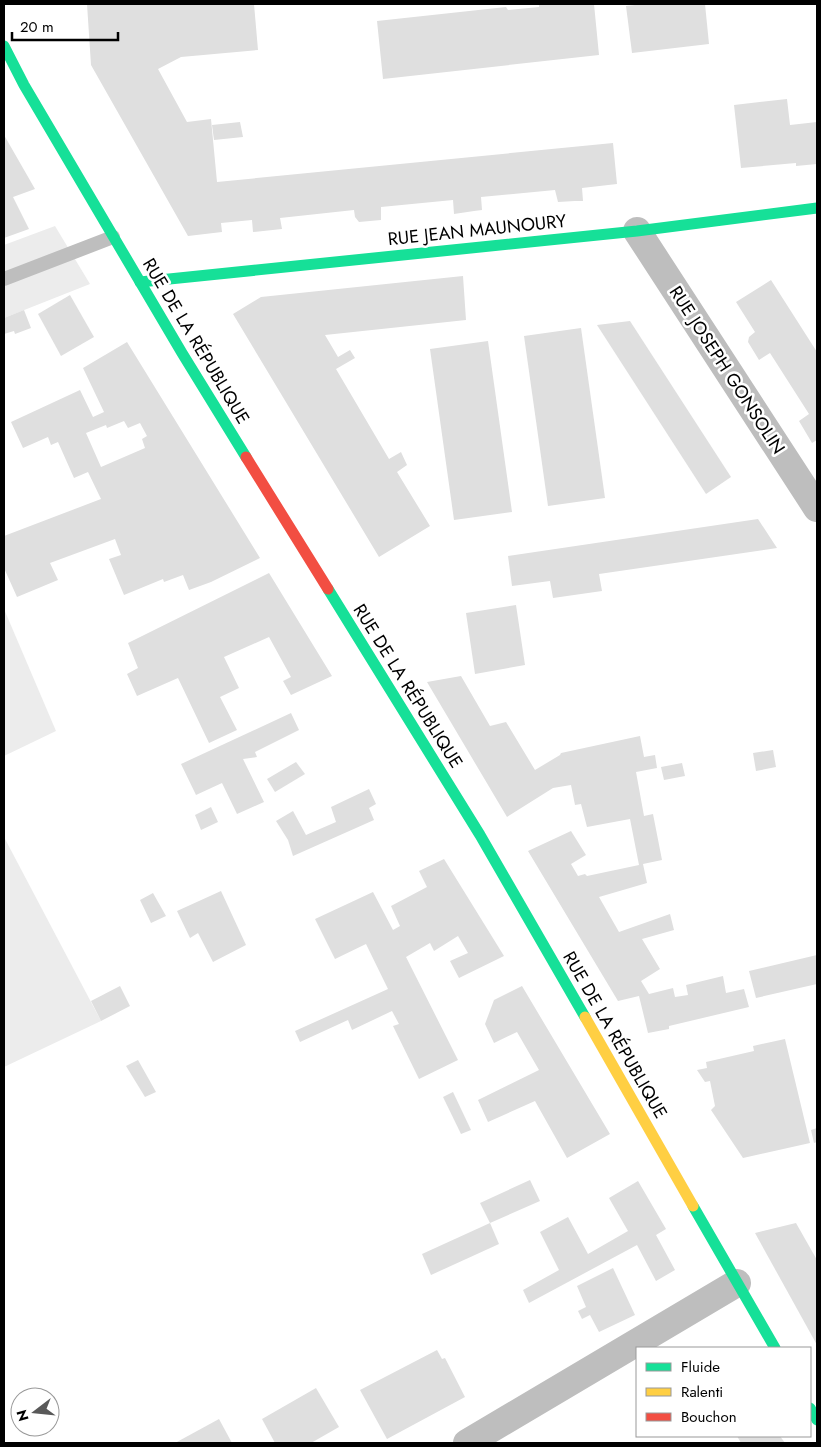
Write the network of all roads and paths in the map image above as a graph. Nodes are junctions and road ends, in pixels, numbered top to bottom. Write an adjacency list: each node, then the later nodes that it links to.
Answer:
1 (4, 46): 4 (main road, RUE DE LA RÉPUBLIQUE)
2 (817, 208): 3 (main road, RUE JEAN MAUNOURY)
3 (637, 231): 6 (main road, RUE JEAN MAUNOURY); 7 (street, RUE JOSEPH GONSOLIN)
4 (113, 237): 5 (lane); 6 (main road, RUE DE LA RÉPUBLIQUE)
5 (4, 279)
6 (140, 282): 8 (main road, RUE DE LA RÉPUBLIQUE)
7 (817, 508)
8 (737, 1283): 9 (main road, RUE DE LA RÉPUBLIQUE); 10 (street)
9 (774, 1347)
10 (467, 1443)

